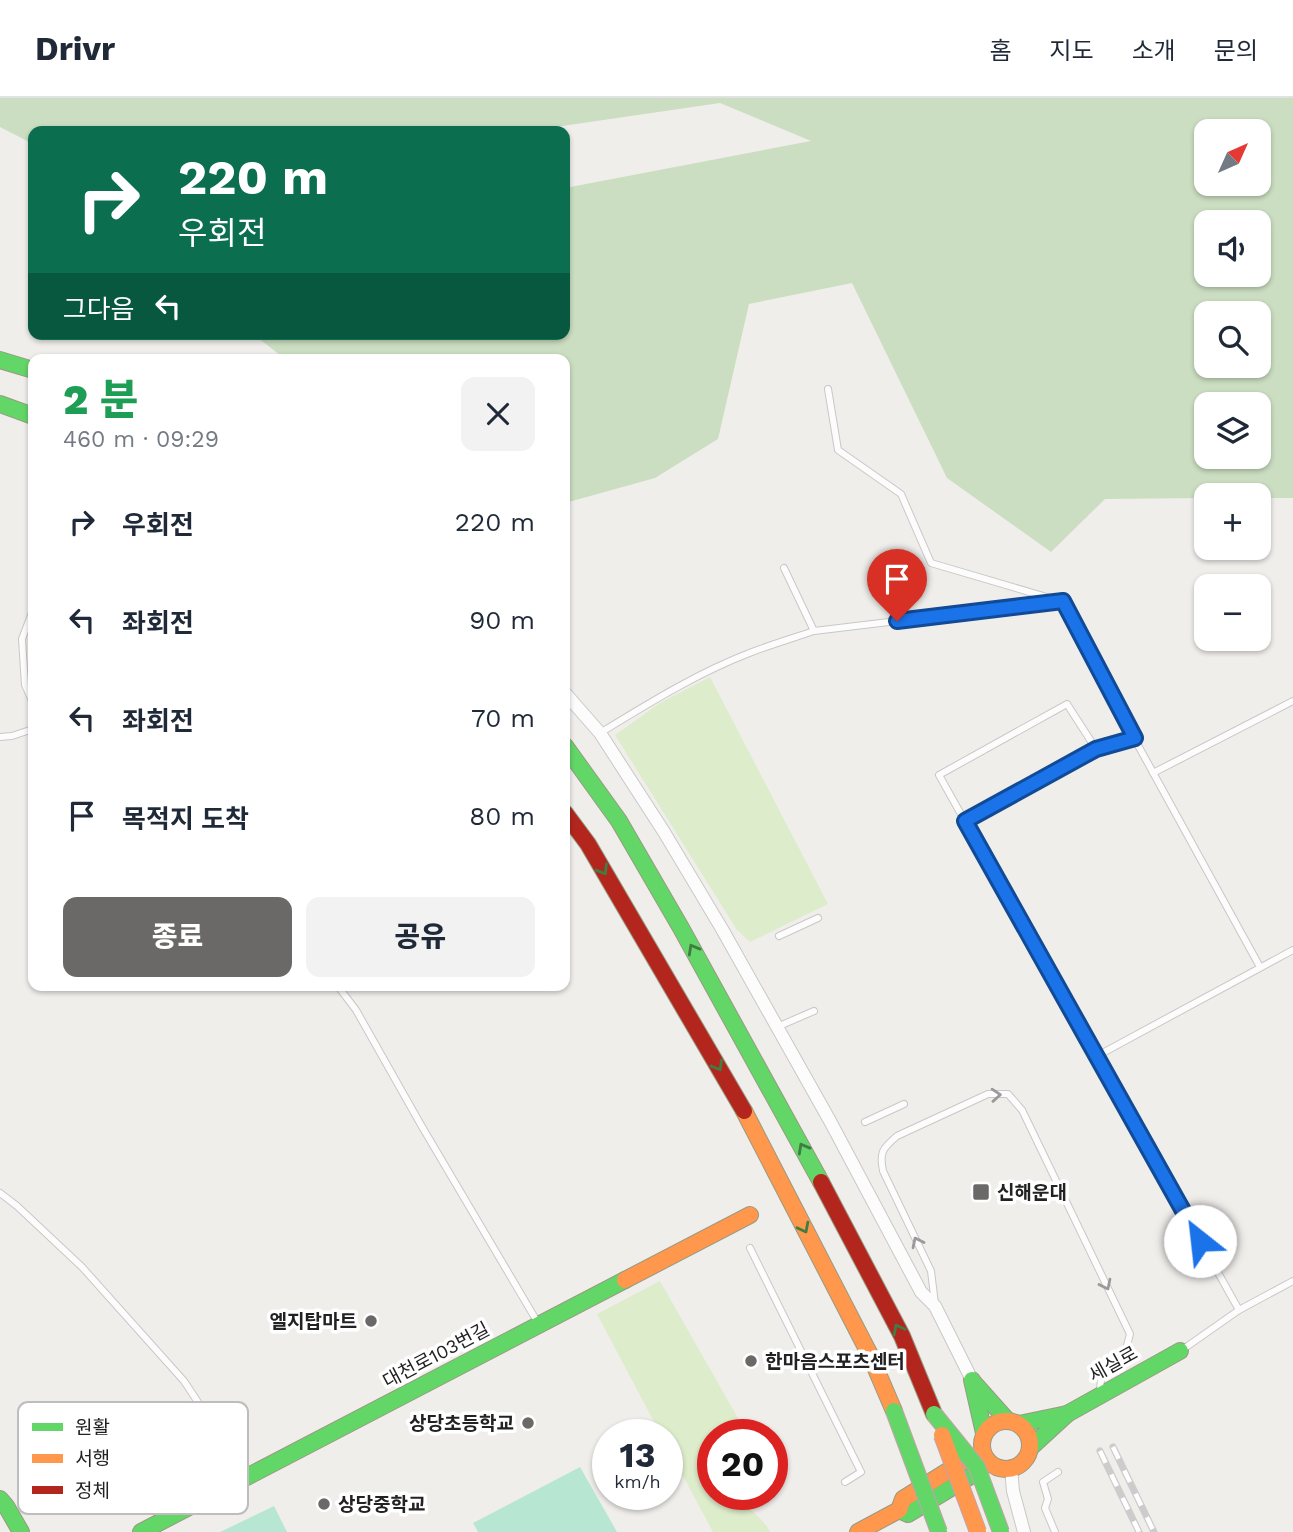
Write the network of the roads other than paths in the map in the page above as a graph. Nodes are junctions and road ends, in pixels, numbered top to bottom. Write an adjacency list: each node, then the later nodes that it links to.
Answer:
1 (0, 360): 2 (main road)
2 (28, 368)
3 (828, 389): 7 (lane)
4 (0, 404): 5 (main road)
5 (28, 414)
6 (784, 568): 9 (lane)
7 (1063, 601): 9 (lane); 16 (lane)
8 (28, 623): 10 (lane)
9 (814, 631): 14 (lane)
10 (28, 692)
11 (570, 699): 14 (street)
12 (1293, 701): 19 (lane)
13 (28, 731): 15 (lane)
14 (600, 733): 28 (street)
15 (0, 737)
16 (1135, 738): 17 (lane); 19 (lane)
17 (1096, 749): 21 (lane); 21 (lane)
18 (570, 753): 44 (main road, one-way to 18)
19 (1153, 773): 25 (lane)
20 (570, 820): 43 (main road, one-way to 43)
21 (965, 821): 29 (lane)
22 (818, 918): 23 (lane)
23 (779, 936)
24 (1293, 950): 25 (lane)
25 (1259, 967): 29 (lane)
26 (342, 991): 38 (lane)
27 (814, 1011): 28 (lane)
28 (777, 1027): 36 (street)
29 (1097, 1056): 37 (lane)
30 (904, 1104): 31 (lane)
31 (865, 1122)
32 (0, 1193): 42 (lane)
33 (750, 1215): 38 (main road, 대천로103번길)
34 (750, 1248): 53 (lane)
35 (1293, 1281): 37 (lane)
36 (935, 1306): 40 (street); 41 (lane, one-way to 41)
37 (1239, 1310): 39 (lane)
38 (539, 1325): 52 (main road, 대천로103번길)
39 (1180, 1351): 41 (main road, 세실로)
40 (972, 1380): 46 (main road); 47 (main road)
41 (1100, 1395): 45 (main road, 세실로)
42 (198, 1402)
43 (894, 1411): 56 (main road); 60 (main road, bridge)
44 (934, 1414): 61 (main road, bridge); 62 (main road, bridge)
45 (1067, 1414): 46 (main road, 세실로); 48 (main road, 세실로)
46 (1013, 1422): 47 (main road, 세실로); 48 (main road)
47 (984, 1433): 49 (main road)
48 (1030, 1448): 50 (main road, 세실로)
49 (986, 1457): 50 (main road); 59 (main road)
50 (1011, 1468): 63 (street)
51 (1058, 1472): 64 (lane)
52 (248, 1476)
53 (845, 1482)
54 (0, 1499): 58 (main road)
55 (178, 1514): 57 (main road, 대천로103번길)
56 (918, 1520)
57 (146, 1531)
58 (21, 1532)
59 (859, 1532)
60 (939, 1532)
61 (978, 1532)
62 (1001, 1532)
63 (1024, 1532)
64 (1055, 1532)

